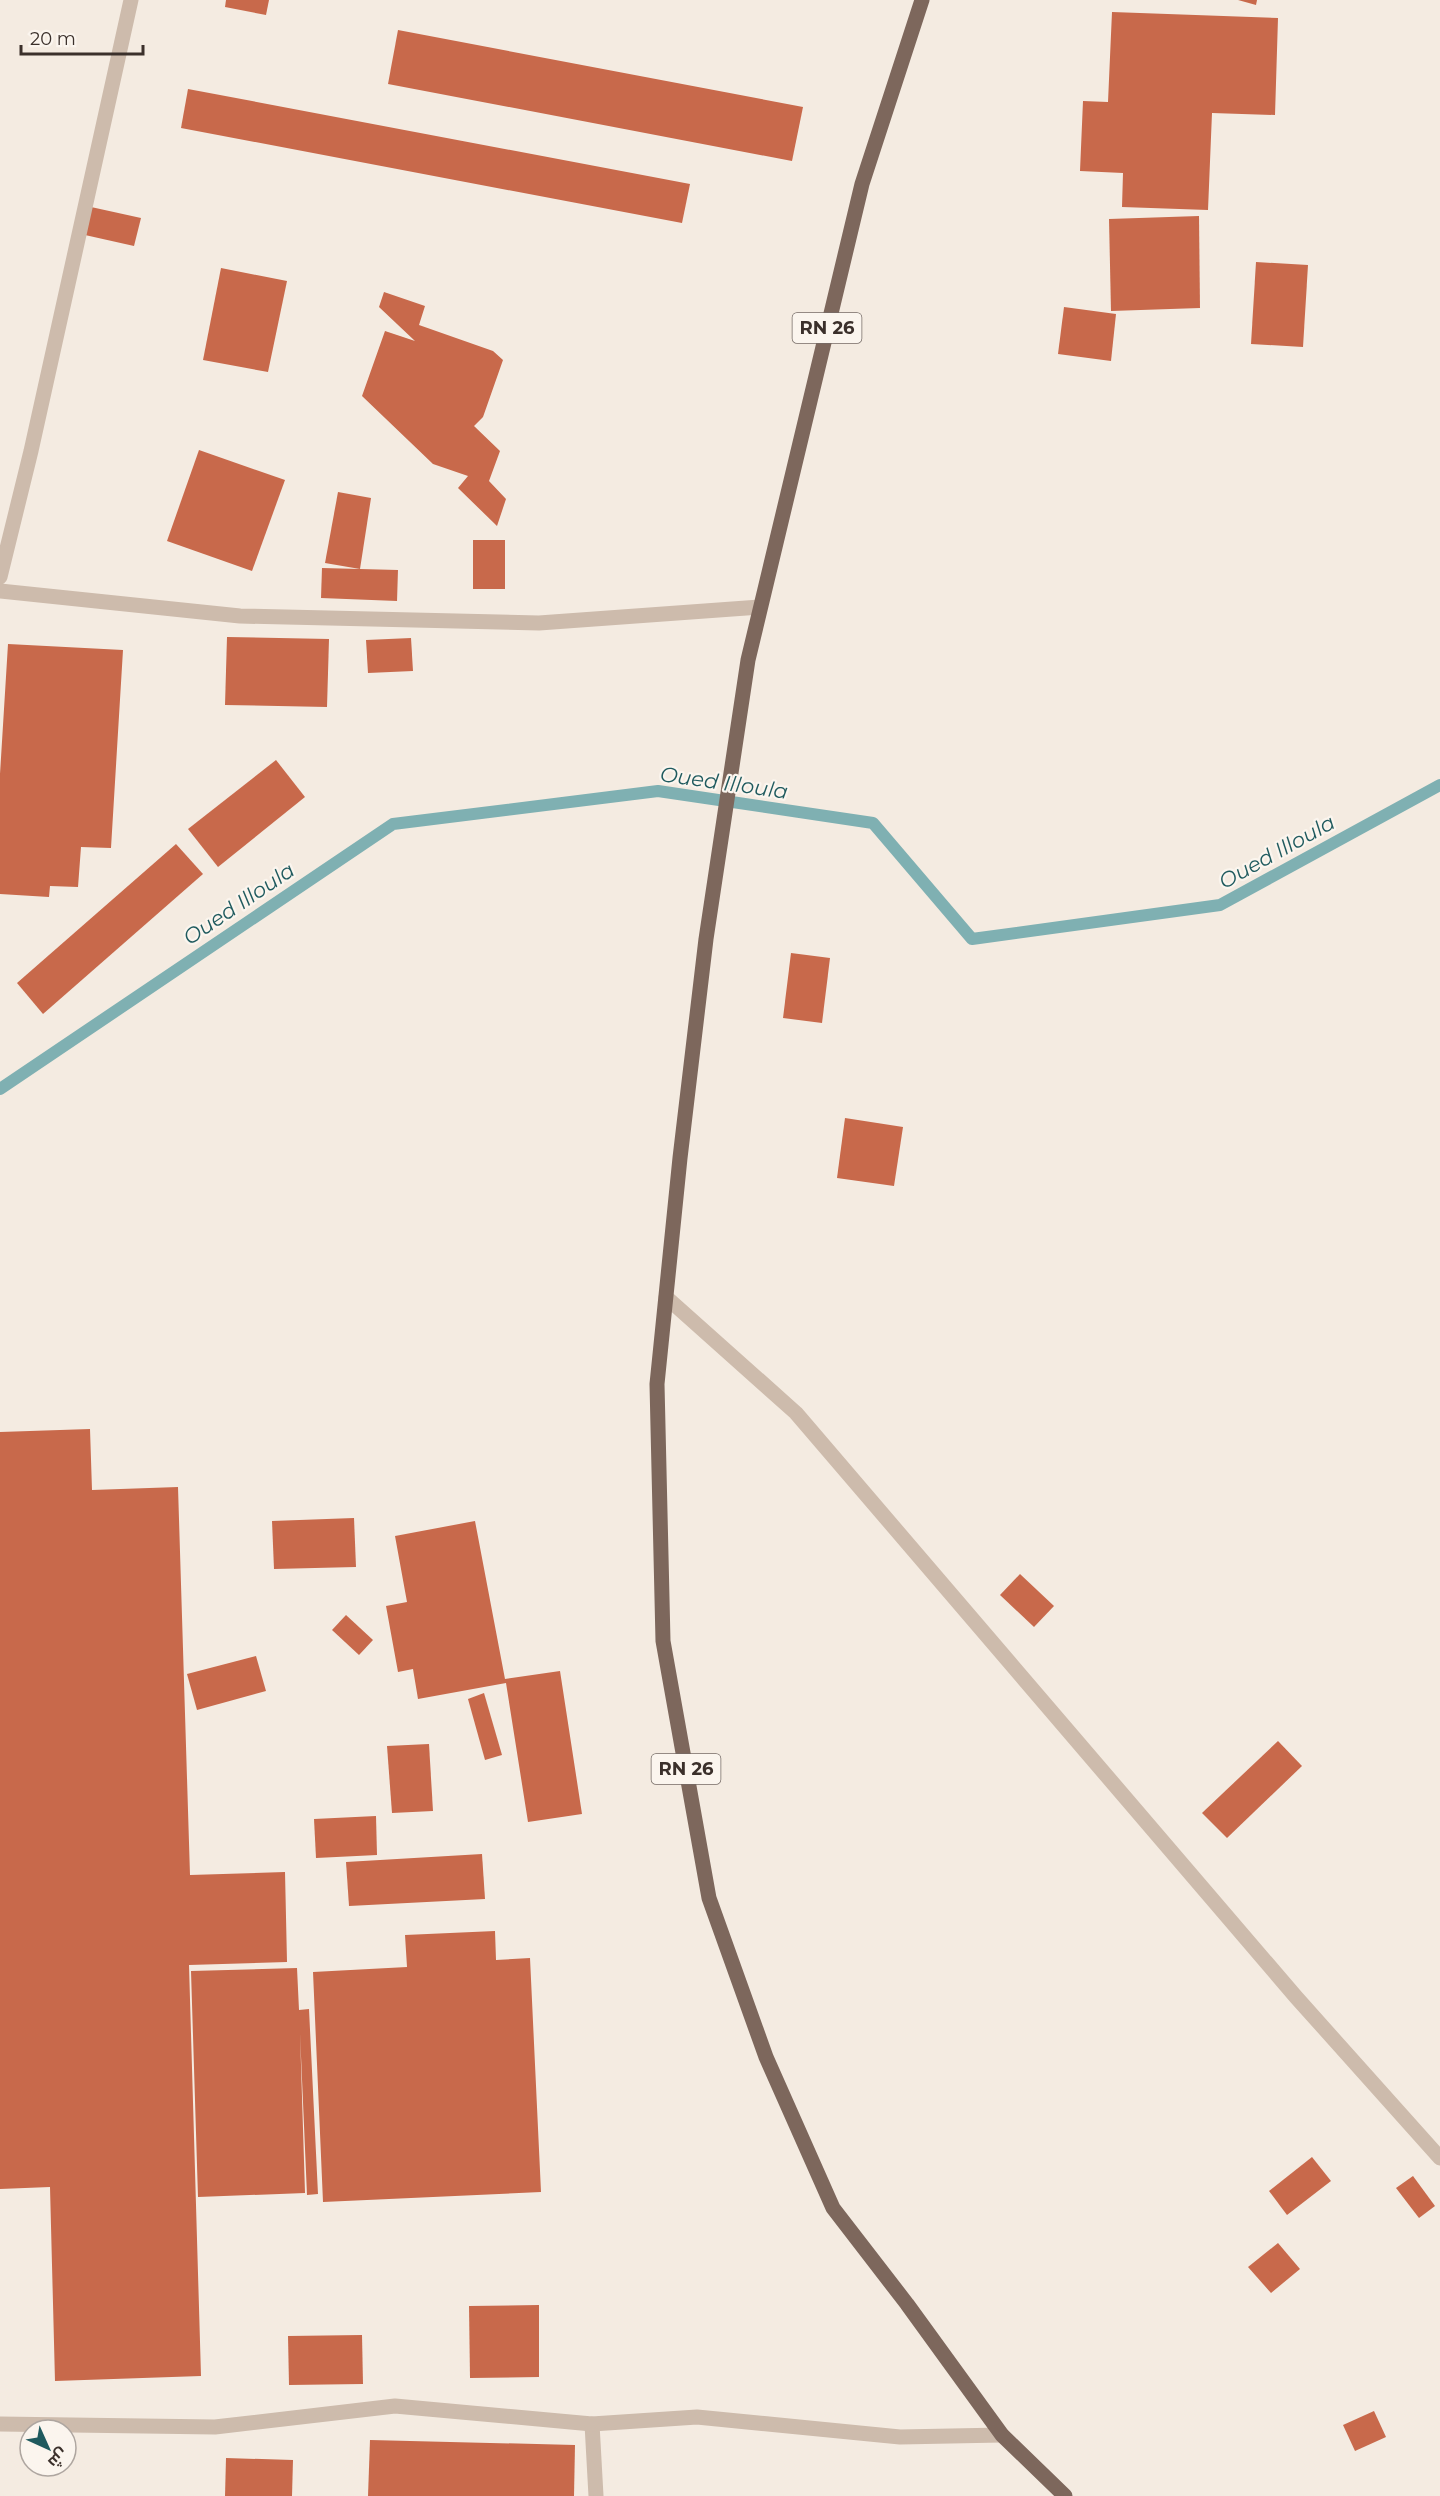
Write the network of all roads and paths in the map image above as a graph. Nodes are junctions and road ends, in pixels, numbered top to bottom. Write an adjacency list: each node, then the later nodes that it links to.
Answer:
1 (130, 0): 3 (street)
2 (922, 0): 5 (main road, RN 26)
3 (0, 577)
4 (0, 591): 5 (street)
5 (760, 607): 6 (main road, RN 26)
6 (666, 1297): 7 (street); 10 (main road, RN 26)
7 (1440, 2158)
8 (0, 2424): 9 (street)
9 (592, 2424): 10 (street); 11 (street)
10 (1002, 2435): 12 (main road, RN 26)
11 (596, 2496)
12 (1065, 2496)

